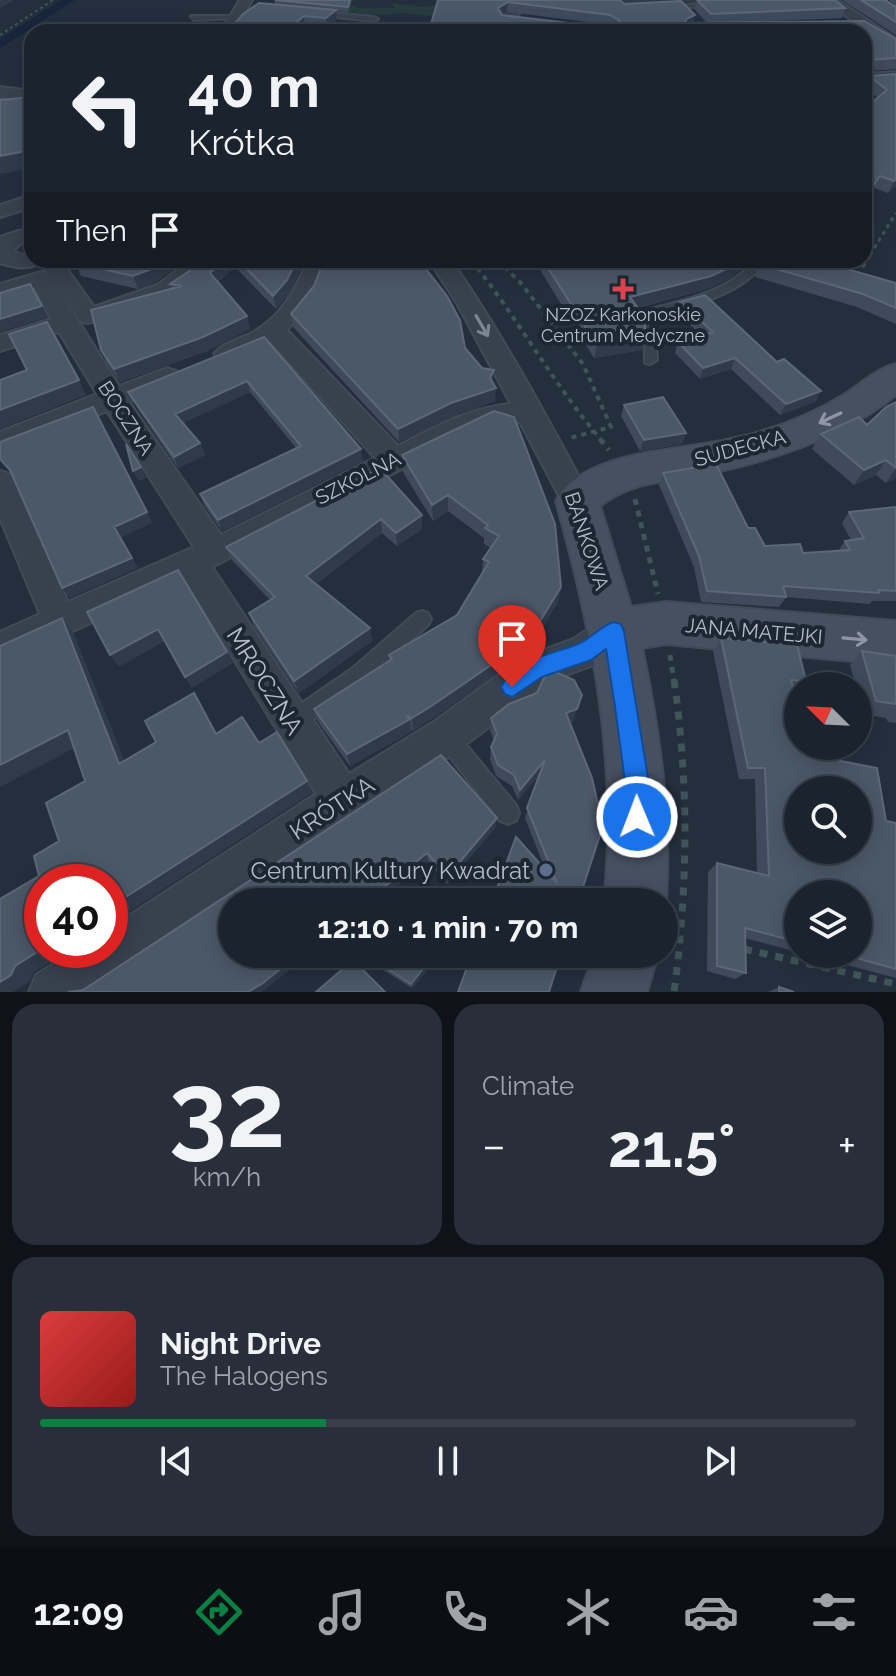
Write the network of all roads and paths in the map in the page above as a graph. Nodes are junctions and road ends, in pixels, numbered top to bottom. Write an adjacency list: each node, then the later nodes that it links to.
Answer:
1 (53, 0): 15 (path)
2 (828, 0): 13 (street)
3 (526, 1): 12 (street)
4 (726, 4): 5 (lane)
5 (682, 6): 6 (lane); 9 (lane)
6 (667, 7)
7 (243, 8): 10 (lane)
8 (311, 13): 11 (lane)
9 (690, 14)
10 (194, 18)
11 (374, 19)
12 (508, 24)
13 (864, 24)
14 (872, 29): 16 (street)
15 (0, 35)
16 (896, 45)
17 (896, 77): 18 (street)
18 (872, 78)
19 (0, 92): 20 (street)
20 (24, 95)
21 (24, 108): 22 (street)
22 (0, 111)
23 (24, 204): 24 (street)
24 (0, 211)
25 (896, 213): 27 (path)
26 (24, 237): 28 (street, BOCZNA)
27 (872, 252)
28 (24, 266)
29 (55, 268): 40 (street)
30 (197, 268): 40 (street)
31 (316, 268): 41 (street)
32 (445, 268): 47 (street, BANKOWA, one-way to 47)
33 (478, 268): 48 (path)
34 (505, 268): 48 (path)
35 (756, 268): 43 (lane)
36 (862, 268): 38 (path)
37 (35, 270): 39 (street); 40 (street, BOCZNA)
38 (857, 277)
39 (0, 291)
40 (76, 319): 42 (street); 46 (street, BOCZNA)
41 (274, 331): 46 (street); 52 (street)
42 (0, 344): 44 (street)
43 (650, 360)
44 (0, 370)
45 (896, 376): 55 (street, SUDECKA, one-way to 55)
46 (113, 399): 50 (street); 56 (street, BOCZNA)
47 (531, 412): 52 (street, SZKOLNA); 55 (street, BANKOWA)
48 (595, 433): 49 (path); 51 (path)
49 (560, 440)
50 (0, 443)
51 (612, 452)
52 (394, 460): 56 (street, SZKOLNA)
53 (0, 482): 59 (street)
54 (635, 497): 57 (path)
55 (577, 501): 60 (street, BANKOWA)
56 (203, 557): 59 (street, SZKOLNA); 63 (street, MROCZNA)
57 (660, 602)
58 (422, 619): 63 (lane)
59 (60, 621): 62 (street, SZKOLNA)
60 (613, 631): 61 (street, JANA MATEJKI, one-way to 61); 64 (street, KRÓTKA); 67 (street, BANKOWA)
61 (896, 643)
62 (0, 649)
63 (291, 723): 65 (street, MROCZNA)
64 (446, 736): 65 (street, KRÓTKA); 66 (lane)
65 (343, 800): 71 (street, KRÓTKA)
66 (508, 813)
67 (635, 888)
68 (744, 949): 70 (path)
69 (622, 968): 72 (street)
70 (896, 984)
71 (53, 992)
72 (614, 992)

